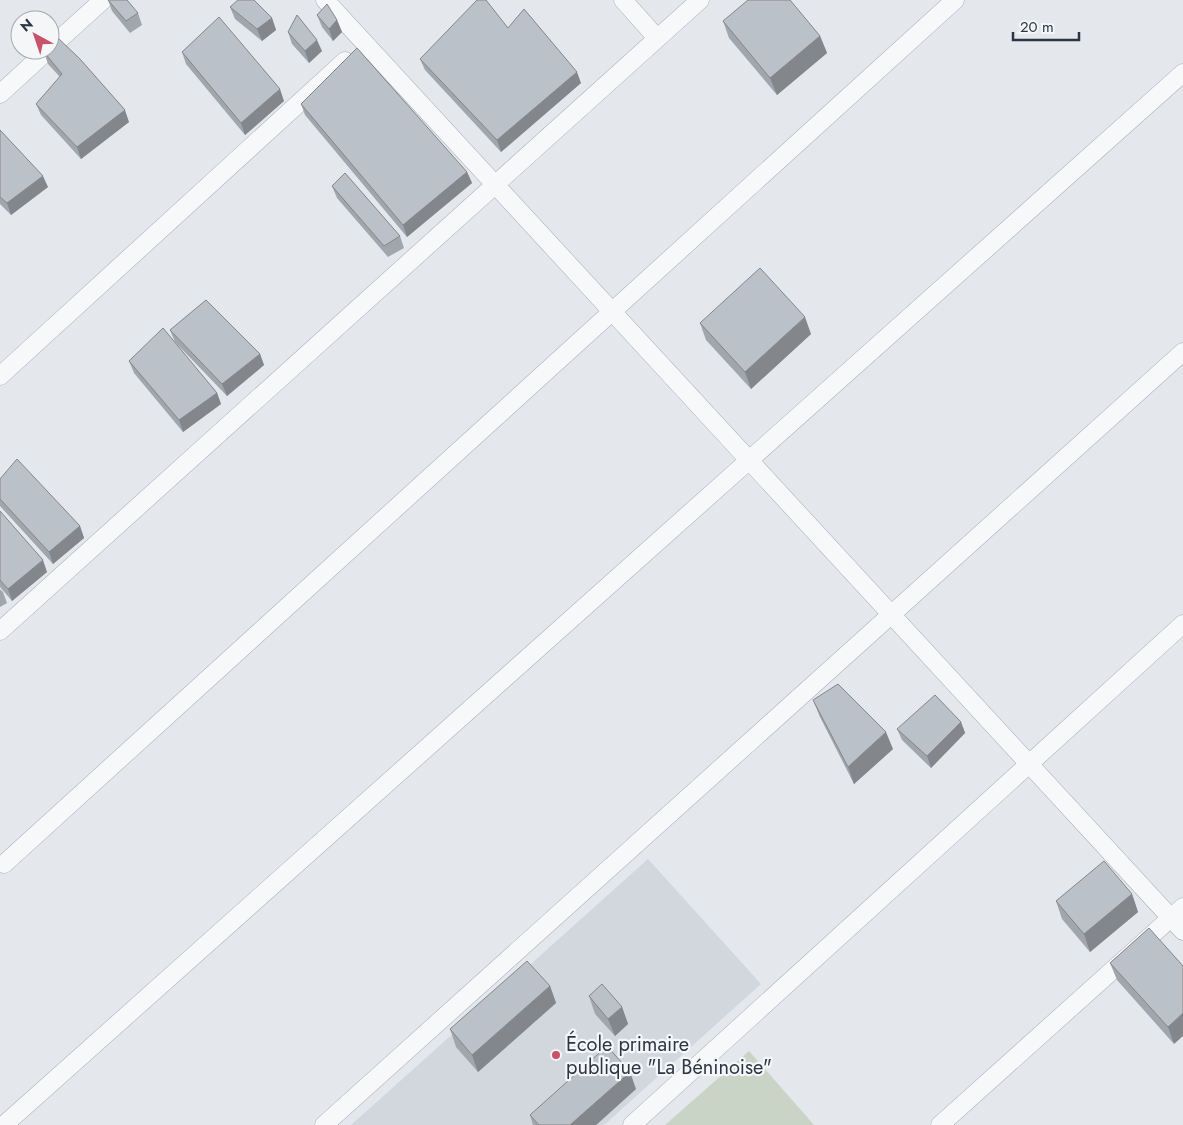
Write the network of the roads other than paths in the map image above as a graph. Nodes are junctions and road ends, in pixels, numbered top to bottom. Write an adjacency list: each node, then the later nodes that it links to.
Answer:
1 (103, 0): 7 (street)
2 (325, 0): 8 (street)
3 (623, 0): 6 (street)
4 (700, 0): 6 (street)
5 (955, 0): 13 (street)
6 (657, 38): 12 (street)
7 (60, 39)
8 (365, 43): 12 (street); 15 (street)
9 (37, 60): 11 (street)
10 (1183, 73): 16 (street)
11 (0, 94)
12 (495, 184): 13 (street); 19 (street)
13 (612, 312): 16 (street); 21 (street)
14 (1183, 352): 17 (street)
15 (0, 376)
16 (749, 460): 17 (street); 24 (street)
17 (892, 615): 20 (street); 25 (street)
18 (1183, 624): 20 (street)
19 (0, 631)
20 (1029, 764): 22 (street); 26 (street)
21 (4, 864)
22 (1177, 912): 23 (street); 27 (street)
23 (1183, 931)
24 (4, 1125)
25 (324, 1125)
26 (632, 1125)
27 (940, 1125)

